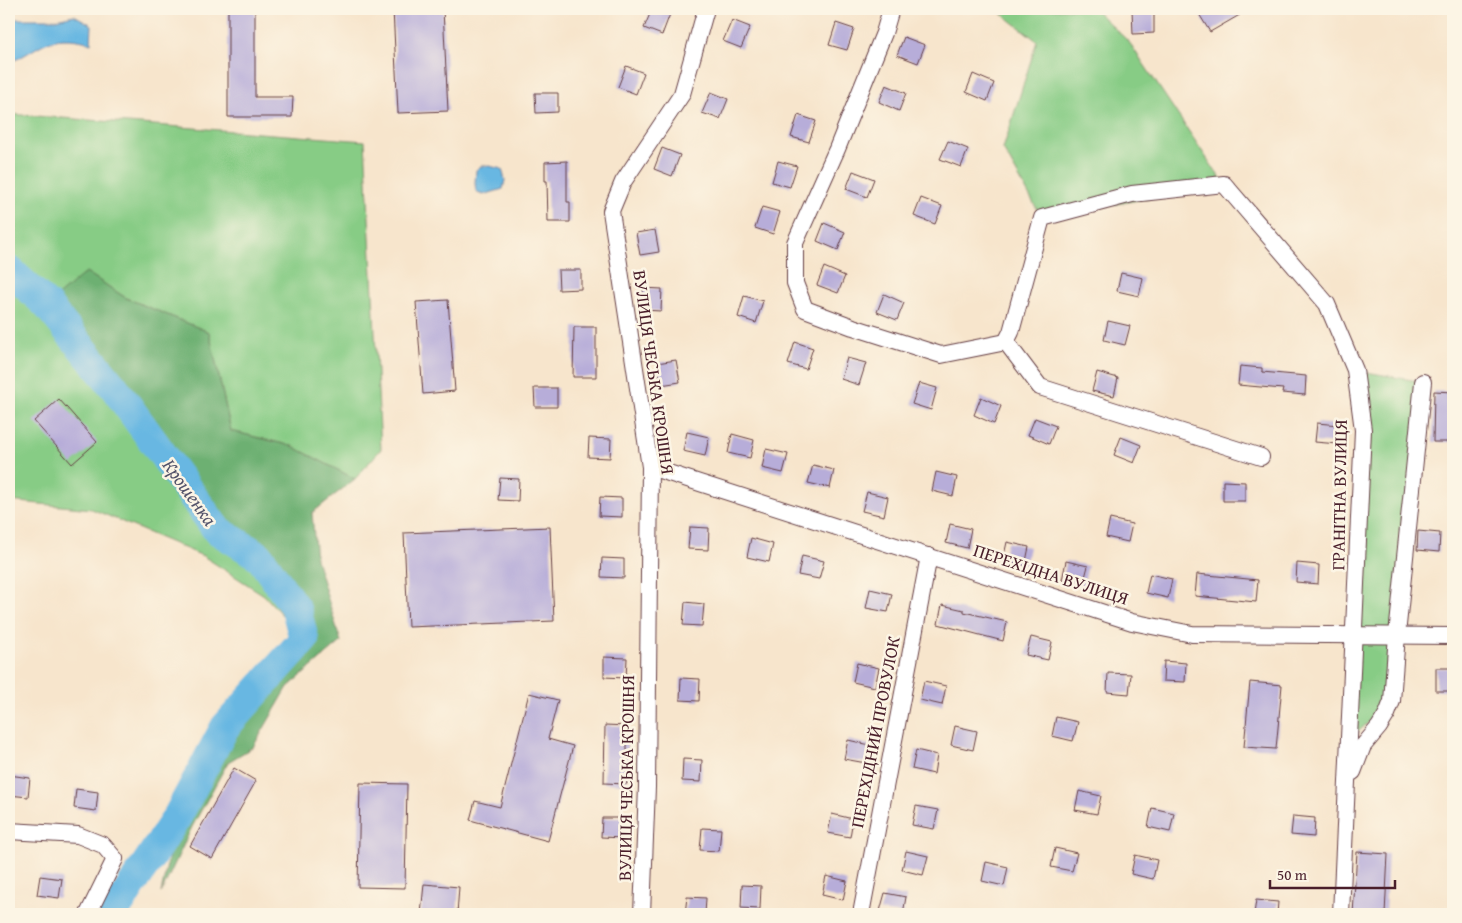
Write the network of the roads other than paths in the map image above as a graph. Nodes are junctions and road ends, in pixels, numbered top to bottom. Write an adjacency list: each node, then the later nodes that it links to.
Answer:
1 (706, 9): 6 (street, ВУЛИЦЯ ЧЕСЬКА КРОШНЯ)
2 (891, 9): 3 (street)
3 (1006, 342): 5 (street); 8 (street, ГРАНІТНА ВУЛИЦЯ)
4 (1423, 382): 9 (street, ГРАНІТНА ВУЛИЦЯ)
5 (1261, 457)
6 (650, 467): 7 (street, ПЕРЕХІДНА ВУЛИЦЯ); 14 (street, ВУЛИЦЯ ЧЕСЬКА КРОШНЯ)
7 (929, 556): 8 (street, ПЕРЕХІДНА ВУЛИЦЯ); 15 (street, ПЕРЕХІДНИЙ ПРОВУЛОК)
8 (1355, 634): 9 (street, ПЕРЕХІДНА ВУЛИЦЯ); 11 (street, ГРАНІТНА ВУЛИЦЯ)
9 (1397, 635): 10 (street, ПЕРЕХІДНА ВУЛИЦЯ); 11 (street, ГРАНІТНА ВУЛИЦЯ)
10 (1453, 636)
11 (1347, 791): 16 (street, ГРАНІТНА ВУЛИЦЯ)
12 (9, 831): 13 (street)
13 (88, 914)
14 (642, 914)
15 (861, 914)
16 (1341, 914)

